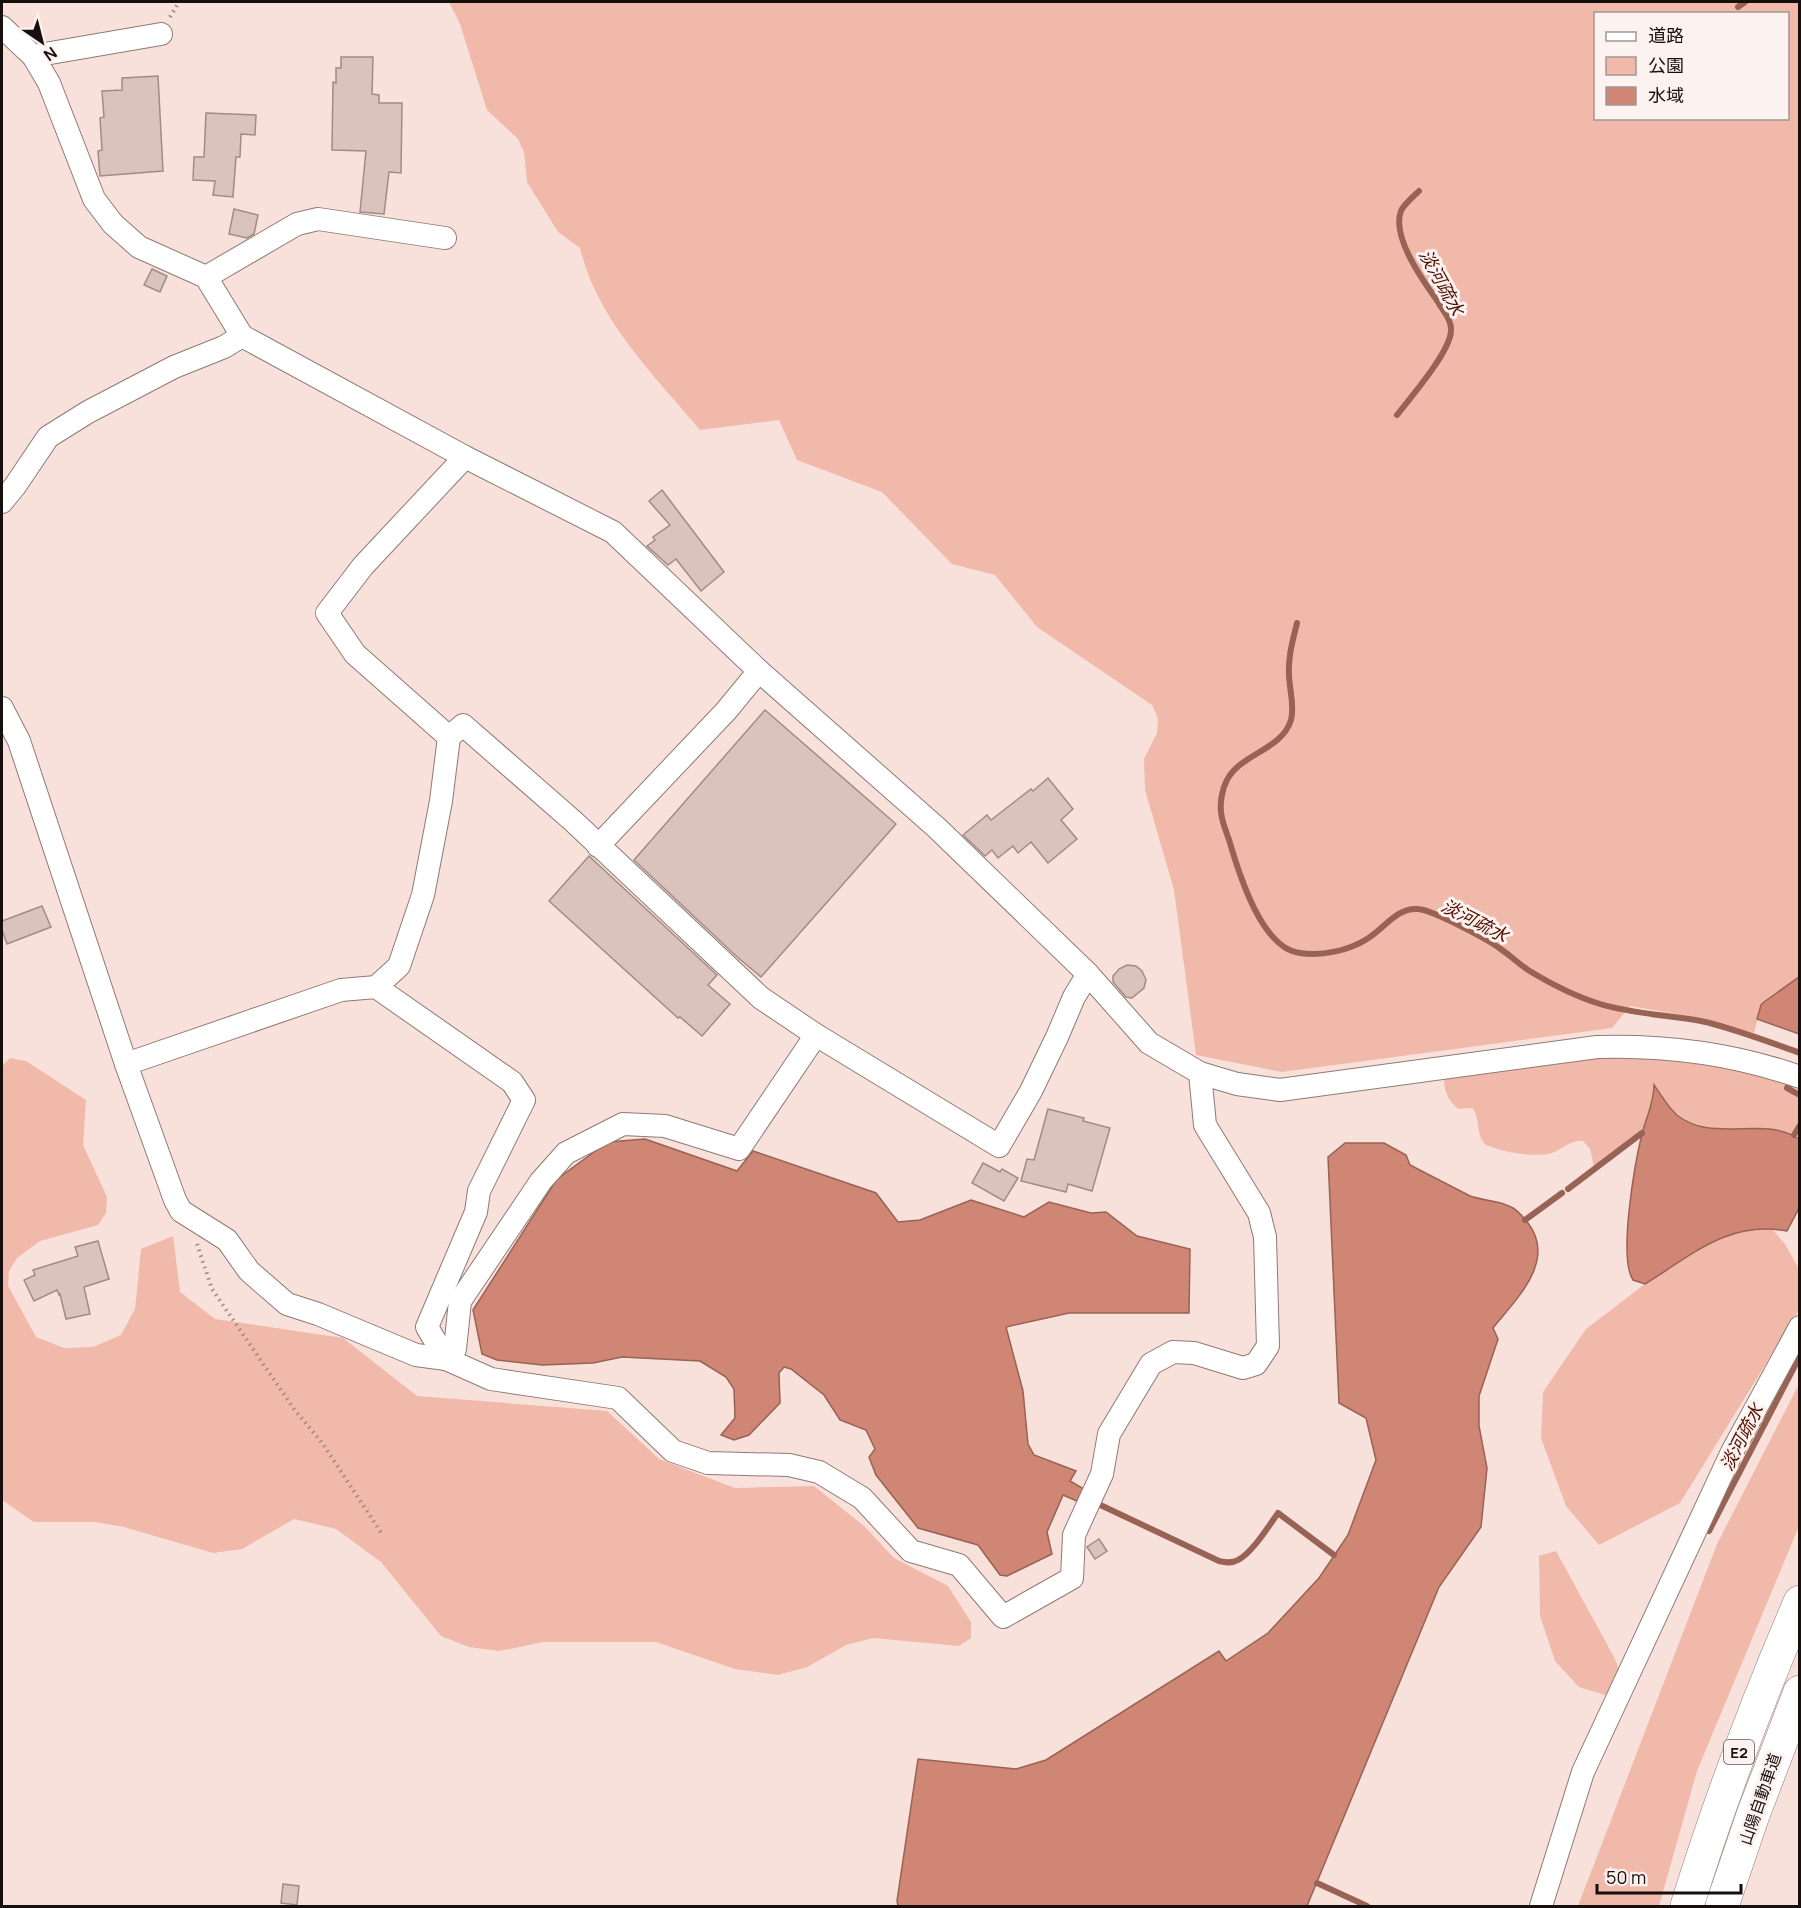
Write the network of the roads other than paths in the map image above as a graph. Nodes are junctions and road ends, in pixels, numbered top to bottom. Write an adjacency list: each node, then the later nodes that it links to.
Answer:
1 (2, 27): 3 (street)
2 (161, 33): 3 (street)
3 (33, 56): 5 (street)
4 (445, 238): 5 (street)
5 (206, 277): 6 (street)
6 (242, 336): 7 (street); 8 (street)
7 (465, 457): 9 (street); 11 (street)
8 (2, 502)
9 (759, 671): 12 (street); 13 (street)
10 (2, 713): 16 (street)
11 (449, 737): 12 (street); 14 (street)
12 (598, 846): 15 (street)
13 (1088, 974): 15 (street); 17 (street)
14 (376, 987): 16 (street); 20 (street)
15 (816, 1035): 20 (street)
16 (126, 1064): 20 (street)
17 (1200, 1073): 18 (street); 20 (street)
18 (1800, 1077)
19 (1800, 1327): 23 (street)
20 (446, 1359)
21 (1800, 1602): 24 (highway, E2)
22 (1800, 1692): 25 (highway, 山陽自動車道 / E2)
23 (1541, 1906)
24 (1687, 1906)
25 (1722, 1906)

